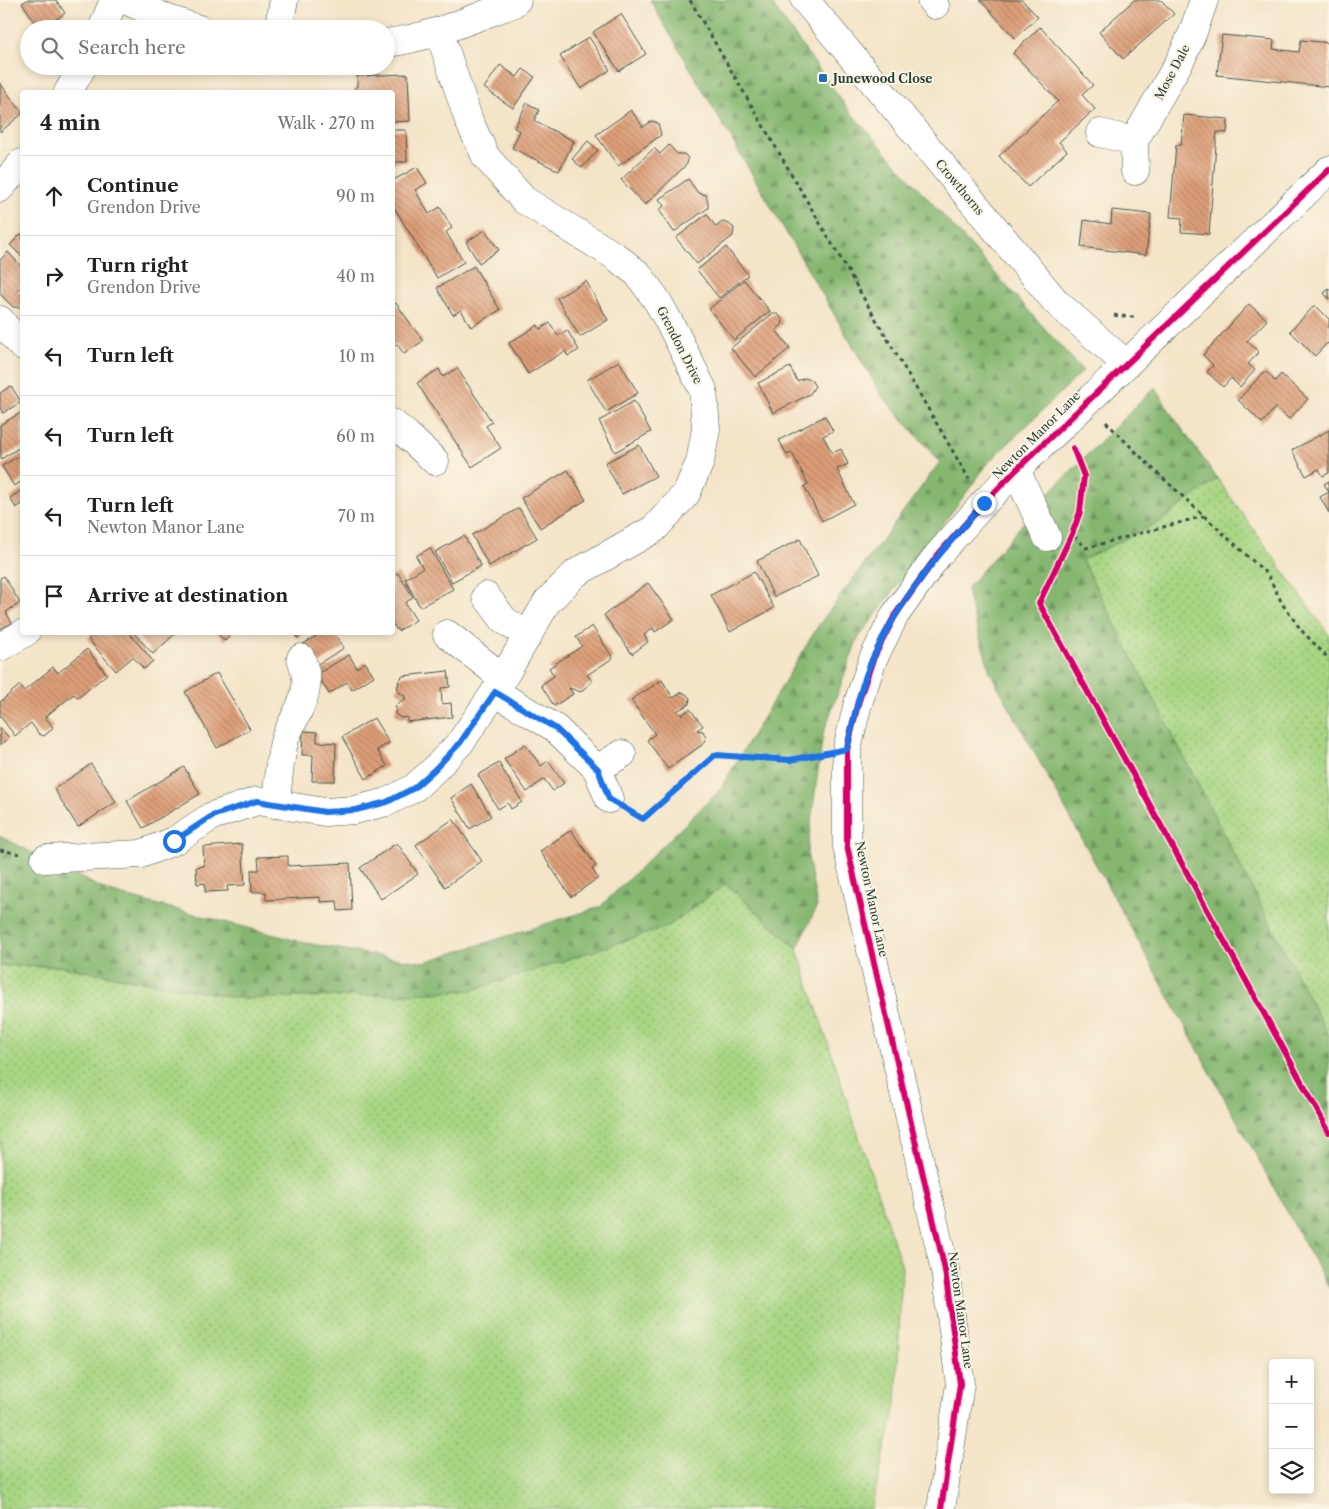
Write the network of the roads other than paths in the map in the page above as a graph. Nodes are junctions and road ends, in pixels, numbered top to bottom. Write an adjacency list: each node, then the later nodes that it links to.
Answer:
1 (114, 0): 7 (street)
2 (125, 0): 8 (street)
3 (284, 0): 9 (street)
4 (517, 0): 10 (street)
5 (1204, 0): 15 (street, Mose Dale)
6 (808, 1): 22 (street, Crowthorns)
7 (106, 20)
8 (171, 20)
9 (280, 20)
10 (439, 31): 11 (street); 30 (street, Grendon Drive)
11 (395, 42)
12 (78, 75): 13 (street)
13 (69, 90)
14 (1100, 133): 15 (street)
15 (1134, 140): 18 (street)
16 (20, 165): 19 (street)
17 (1329, 170): 22 (street, Newton Manor Lane)
18 (1135, 171)
19 (0, 188)
20 (0, 320): 21 (street)
21 (20, 344)
22 (1126, 364): 25 (street, Newton Manor Lane)
23 (395, 425): 24 (street)
24 (435, 462)
25 (1016, 470): 26 (street); 39 (street, Newton Manor Lane)
26 (1062, 538)
27 (486, 596): 30 (street)
28 (447, 634): 33 (street)
29 (21, 635): 31 (street)
30 (528, 636): 33 (street, Grendon Drive)
31 (0, 647)
32 (301, 658): 37 (street)
33 (499, 685): 35 (street); 37 (street, Grendon Drive)
34 (622, 754): 35 (street)
35 (598, 769): 36 (street)
36 (609, 799)
37 (276, 804): 38 (street, Grendon Drive)
38 (45, 859)
39 (941, 1509)

